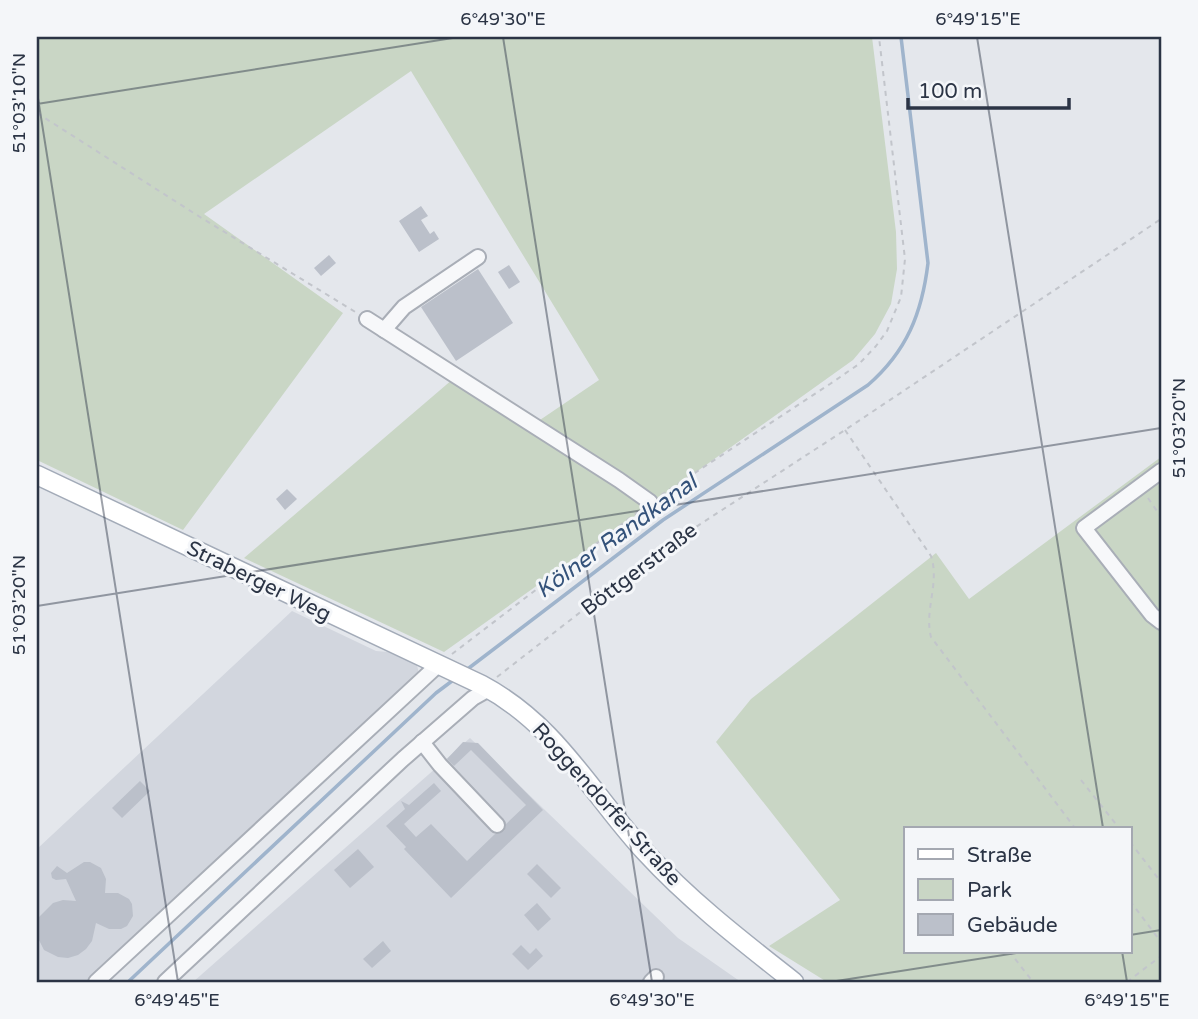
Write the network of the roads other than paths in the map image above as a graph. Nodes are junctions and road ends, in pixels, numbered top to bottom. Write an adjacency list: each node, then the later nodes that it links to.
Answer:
1 (478, 257): 3 (lane)
2 (367, 319): 3 (lane)
3 (384, 330): 6 (lane)
4 (1161, 471): 7 (lane)
5 (37, 475): 8 (main road, Straberger Weg)
6 (650, 502)
7 (1161, 622)
8 (441, 666): 9 (main road, Straberger Weg); 12 (lane)
9 (485, 687): 10 (lane); 14 (main road, Roggendorfer Straße)
10 (422, 742): 11 (lane); 13 (lane)
11 (497, 825)
12 (96, 982)
13 (165, 982)
14 (794, 982)

